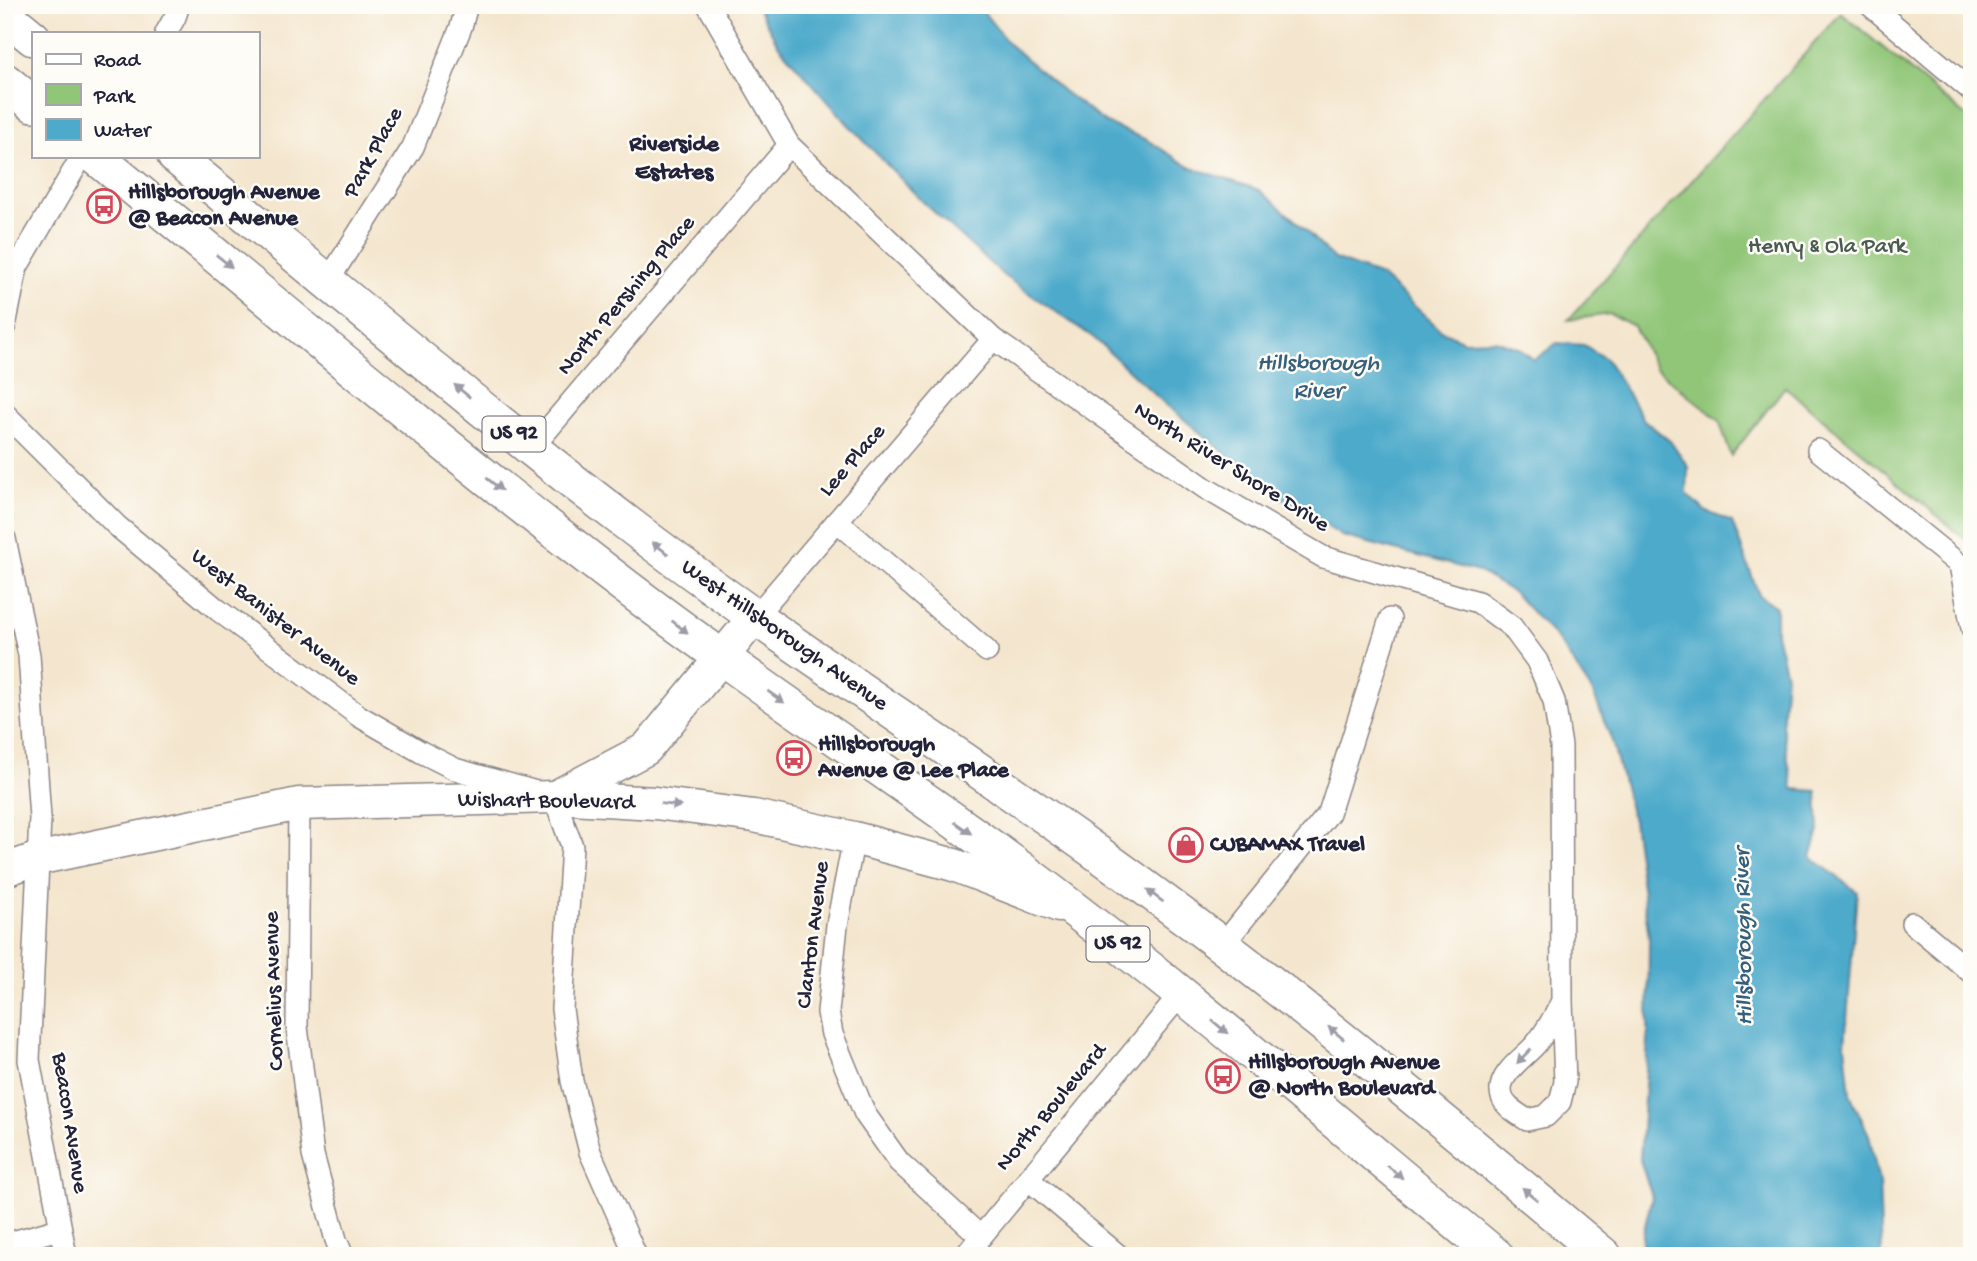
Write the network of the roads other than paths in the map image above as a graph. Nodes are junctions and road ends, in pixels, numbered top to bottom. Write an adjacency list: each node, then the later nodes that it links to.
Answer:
1 (179, 5): 6 (street)
2 (467, 5): 15 (street, Park Place)
3 (708, 5): 11 (street, North River Shore Drive)
4 (1870, 5): 9 (street)
5 (5, 15): 7 (main road)
6 (167, 32)
7 (32, 37)
8 (5, 80): 10 (main road)
9 (1972, 91)
10 (32, 103)
11 (789, 145): 17 (street, North River Shore Drive); 19 (street, North Pershing Place)
12 (81, 158): 16 (street)
13 (97, 158): 27 (main road, US 92, one-way to 27)
14 (177, 158): 15 (main road, West Hillsborough Avenue / US 92)
15 (328, 281): 19 (main road, West Hillsborough Avenue / US 92, one-way to 15)
16 (5, 326)
17 (993, 339): 21 (street, Lee Place); 38 (street, North River Shore Drive)
18 (5, 414): 28 (street, West Banister Avenue)
19 (532, 448): 23 (main road, West Hillsborough Avenue / US 92, one-way to 19)
20 (1818, 450): 25 (street)
21 (837, 521): 23 (street, Lee Place); 26 (street)
22 (5, 539): 31 (street, Beacon Avenue)
23 (754, 618): 27 (street); 35 (main road, West Hillsborough Avenue / US 92, one-way to 23)
24 (1390, 620): 35 (street)
25 (1972, 628)
26 (987, 651)
27 (720, 658): 28 (street); 33 (main road, US 92, one-way to 33)
28 (554, 797): 29 (street, Wishart Boulevard); 30 (street, Wishart Boulevard, one-way to 30); 46 (street)
29 (299, 804): 31 (street, Wishart Boulevard); 45 (street, Cornelius Avenue)
30 (854, 838): 33 (street, Wishart Boulevard); 41 (street, Clanton Avenue)
31 (36, 859): 32 (street, Wishart Boulevard); 40 (street, Beacon Avenue)
32 (5, 870)
33 (1078, 913): 37 (main road, US 92)
34 (1912, 923): 36 (street)
35 (1222, 946): 43 (main road, West Hillsborough Avenue / US 92, one-way to 35)
36 (1972, 973)
37 (1181, 994): 39 (street, North Boulevard); 49 (main road, US 92, one-way to 49)
38 (1562, 1001): 38 (street, North River Shore Drive, one-way to 38)
39 (1028, 1179): 41 (street, North Boulevard); 48 (street)
40 (59, 1228): 42 (street); 44 (street, Beacon Avenue)
41 (981, 1236): 47 (street, North Boulevard)
42 (5, 1244)
43 (1593, 1247)
44 (66, 1256)
45 (343, 1256)
46 (636, 1256)
47 (965, 1256)
48 (1119, 1256)
49 (1496, 1256)

